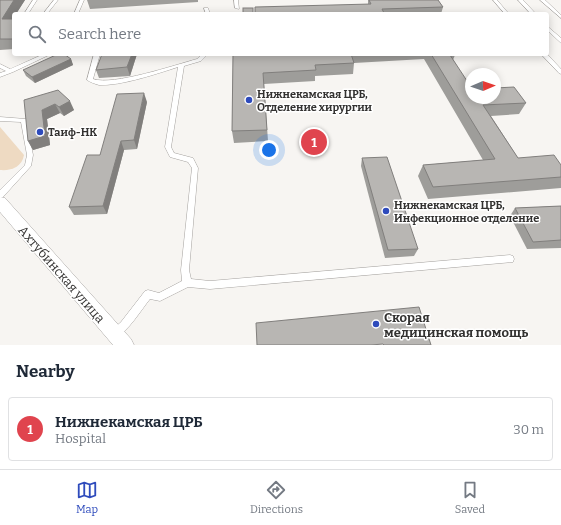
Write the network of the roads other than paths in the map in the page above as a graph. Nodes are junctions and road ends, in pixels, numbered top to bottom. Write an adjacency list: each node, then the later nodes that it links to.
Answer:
1 (35, 0): 9 (lane)
2 (56, 0): 10 (lane)
3 (82, 0): 11 (lane)
4 (236, 0): 8 (lane)
5 (494, 0): 12 (lane)
6 (520, 0): 13 (lane)
7 (542, 0): 14 (lane)
8 (237, 8)
9 (27, 12)
10 (47, 12)
11 (77, 12)
12 (505, 12)
13 (532, 12)
14 (561, 17)
15 (549, 29): 16 (lane)
16 (561, 41)
17 (44, 56): 23 (lane)
18 (96, 56): 22 (lane)
19 (203, 56): 22 (lane)
20 (546, 56): 24 (lane)
21 (0, 66): 23 (lane)
22 (181, 66): 30 (lane)
23 (11, 71): 25 (lane)
24 (561, 71)
25 (0, 75)
26 (0, 119): 27 (lane)
27 (0, 195)
28 (0, 202): 31 (street, Ахтубинская улица)
29 (510, 259): 30 (lane)
30 (187, 283): 31 (lane)
31 (114, 333): 32 (street, Ахтубинская улица)
32 (125, 345)

